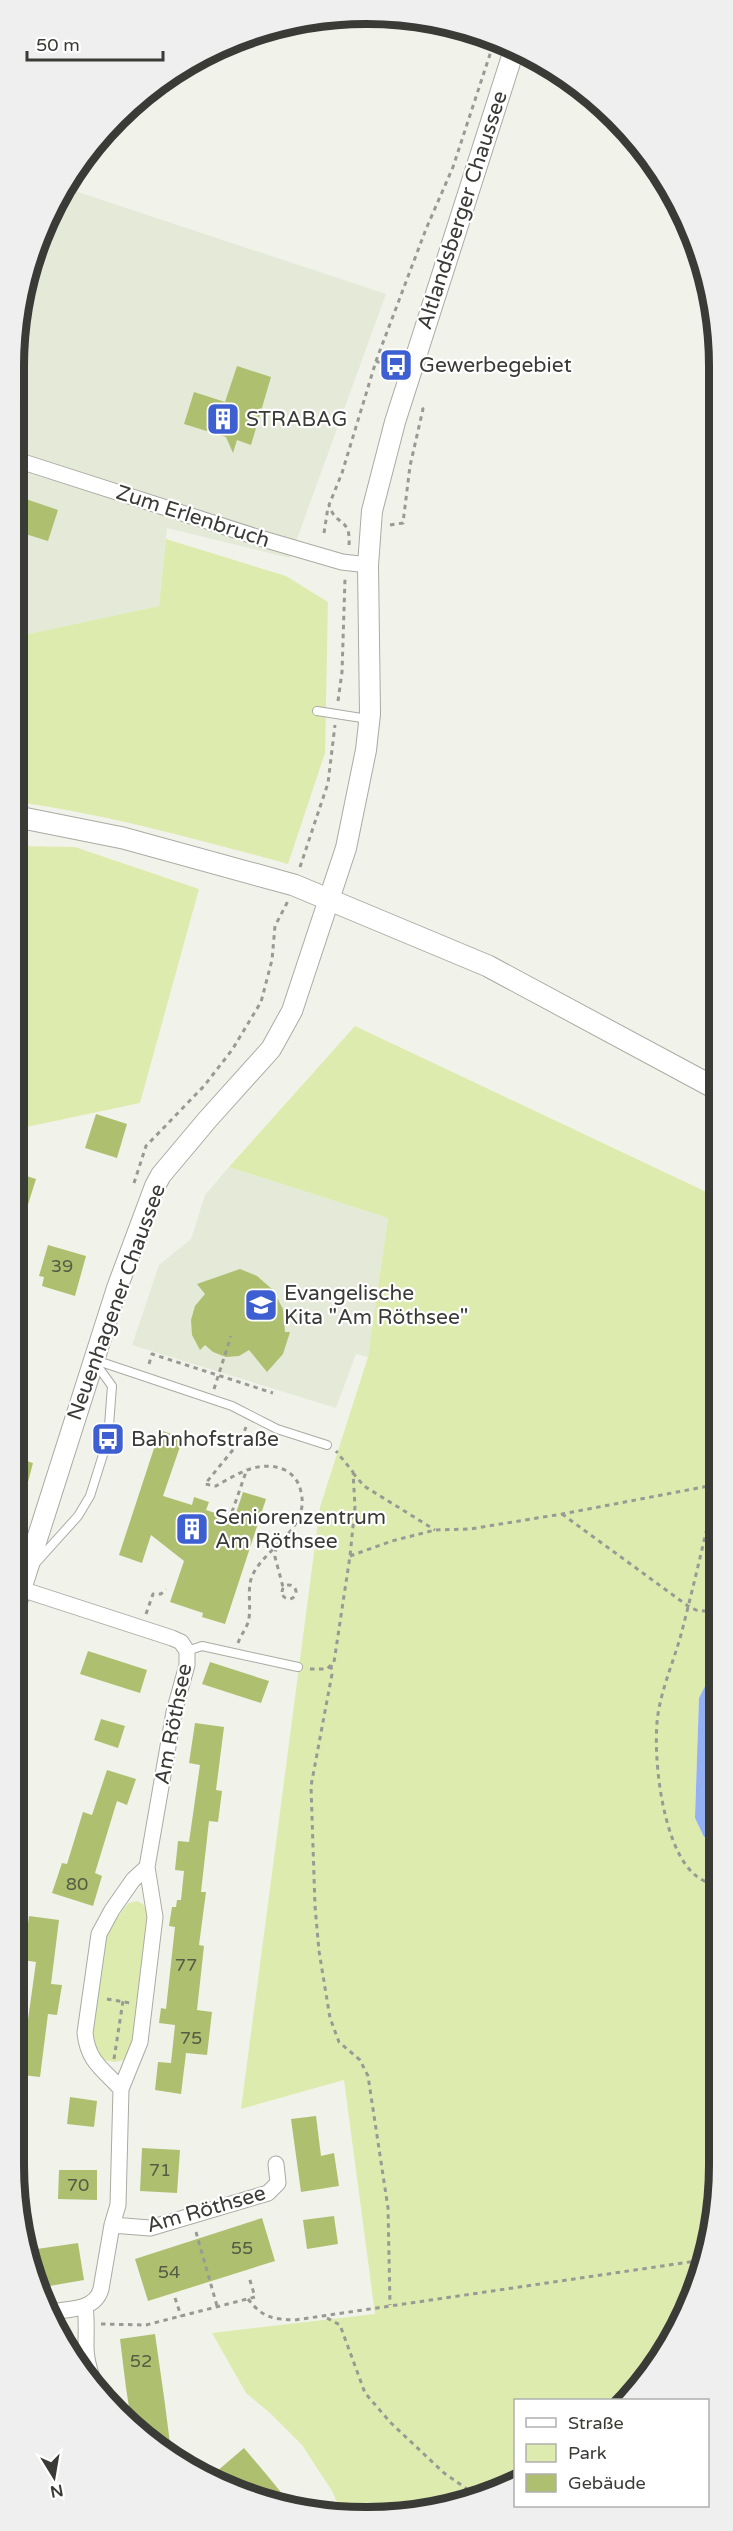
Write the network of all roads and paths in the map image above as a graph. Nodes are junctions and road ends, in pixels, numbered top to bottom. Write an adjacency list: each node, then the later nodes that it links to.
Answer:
1 (492, 48): 4 (path)
2 (512, 56): 7 (street, Altlandsberger Chaussee)
3 (24, 462): 6 (street, Zum Erlenbruch)
4 (328, 505): 5 (path); 6 (path)
5 (324, 533)
6 (347, 562): 7 (street, Zum Erlenbruch); 9 (path)
7 (368, 565): 10 (street, Altlandsberger Chaussee)
8 (317, 711): 9 (lane)
9 (337, 714): 10 (lane); 12 (path)
10 (369, 719): 13 (street, Altlandsberger Chaussee)
11 (24, 818): 12 (main road)
12 (294, 885): 13 (main road); 15 (path)
13 (329, 900): 14 (main road); 17 (street, Neuenhagener Chaussee)
14 (709, 1085)
15 (132, 1190)
16 (231, 1336): 18 (path)
17 (93, 1360): 19 (lane); 33 (street, Neuenhagener Chaussee); 34 (lane)
18 (219, 1375): 19 (path); 20 (path); 21 (path)
19 (144, 1377): 21 (lane)
20 (273, 1393)
21 (211, 1399): 22 (lane)
22 (250, 1416): 23 (lane); 24 (path)
23 (327, 1445): 25 (path)
24 (247, 1469): 27 (path); 31 (path)
25 (353, 1472): 30 (path); 32 (path)
26 (709, 1486): 28 (path)
27 (232, 1512)
28 (562, 1514): 30 (path); 37 (path)
29 (709, 1519): 37 (path)
30 (435, 1530): 32 (path)
31 (277, 1545): 35 (path); 40 (path)
32 (350, 1556): 41 (path)
33 (24, 1579)
34 (24, 1585)
35 (283, 1588): 35 (path)
36 (24, 1590): 39 (street, Am Röthsee)
37 (688, 1606): 38 (path); 44 (path)
38 (709, 1611)
39 (187, 1651): 40 (lane); 43 (street, Am Röthsee)
40 (235, 1653): 42 (lane)
41 (331, 1665): 42 (path); 56 (path)
42 (298, 1668)
43 (147, 1867): 45 (street); 47 (street, Am Röthsee)
44 (709, 1883)
45 (90, 1997): 46 (path); 48 (street)
46 (123, 2001): 47 (path); 48 (path)
47 (144, 2005): 48 (street, Am Röthsee)
48 (116, 2084): 51 (street, Am Röthsee)
49 (276, 2164): 50 (street, Am Röthsee)
50 (191, 2216): 51 (street, Am Röthsee); 58 (path)
51 (112, 2225): 57 (street, Am Röthsee)
52 (695, 2261): 56 (path)
53 (249, 2277): 55 (path)
54 (175, 2298): 60 (path)
55 (248, 2299): 58 (path); 61 (path)
56 (390, 2305): 61 (path)
57 (85, 2306): 59 (street); 62 (street)
58 (218, 2307): 60 (path)
59 (57, 2311)
60 (181, 2316): 62 (path)
61 (326, 2317): 64 (path)
62 (88, 2322): 63 (street)
63 (88, 2363)
64 (470, 2491)

